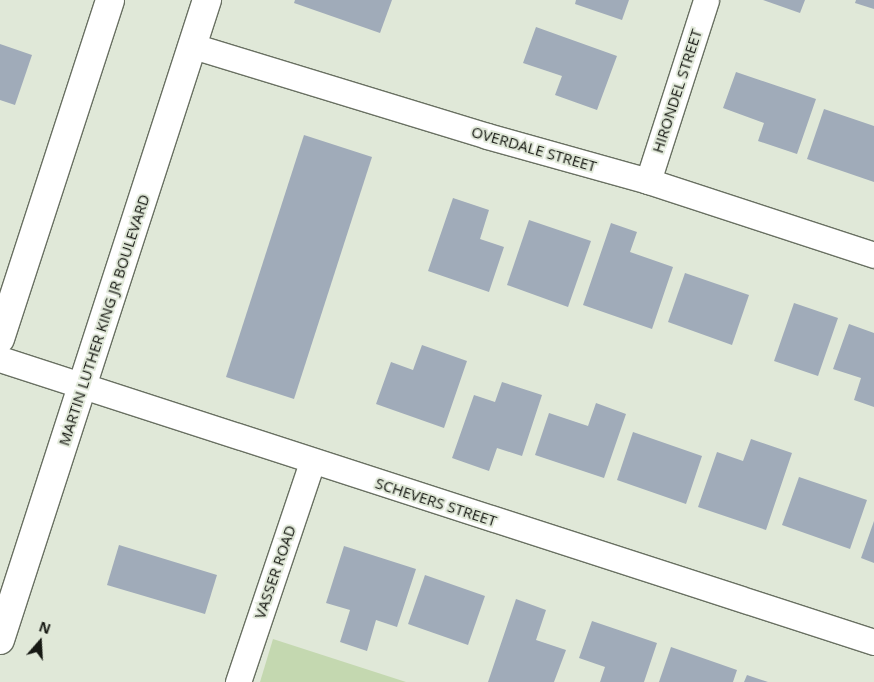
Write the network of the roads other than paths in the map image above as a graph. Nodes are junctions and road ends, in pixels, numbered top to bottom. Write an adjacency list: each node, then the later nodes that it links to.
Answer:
1 (208, 0): 4 (main road, MARTIN LUTHER KING JR BOULEVARD)
2 (706, 0): 5 (street, HIRONDEL STREET)
3 (105, 1): 7 (main road)
4 (193, 46): 5 (street, OVERDALE STREET); 9 (main road, MARTIN LUTHER KING JR BOULEVARD)
5 (648, 181): 6 (street, OVERDALE STREET)
6 (874, 255)
7 (0, 339)
8 (0, 358): 9 (street, SCHEVERS STREET)
9 (83, 387): 10 (street, SCHEVERS STREET); 11 (main road, MARTIN LUTHER KING JR BOULEVARD)
10 (312, 462): 12 (street, SCHEVERS STREET); 13 (street, VASSER ROAD)
11 (0, 640)
12 (874, 642)
13 (238, 682)

